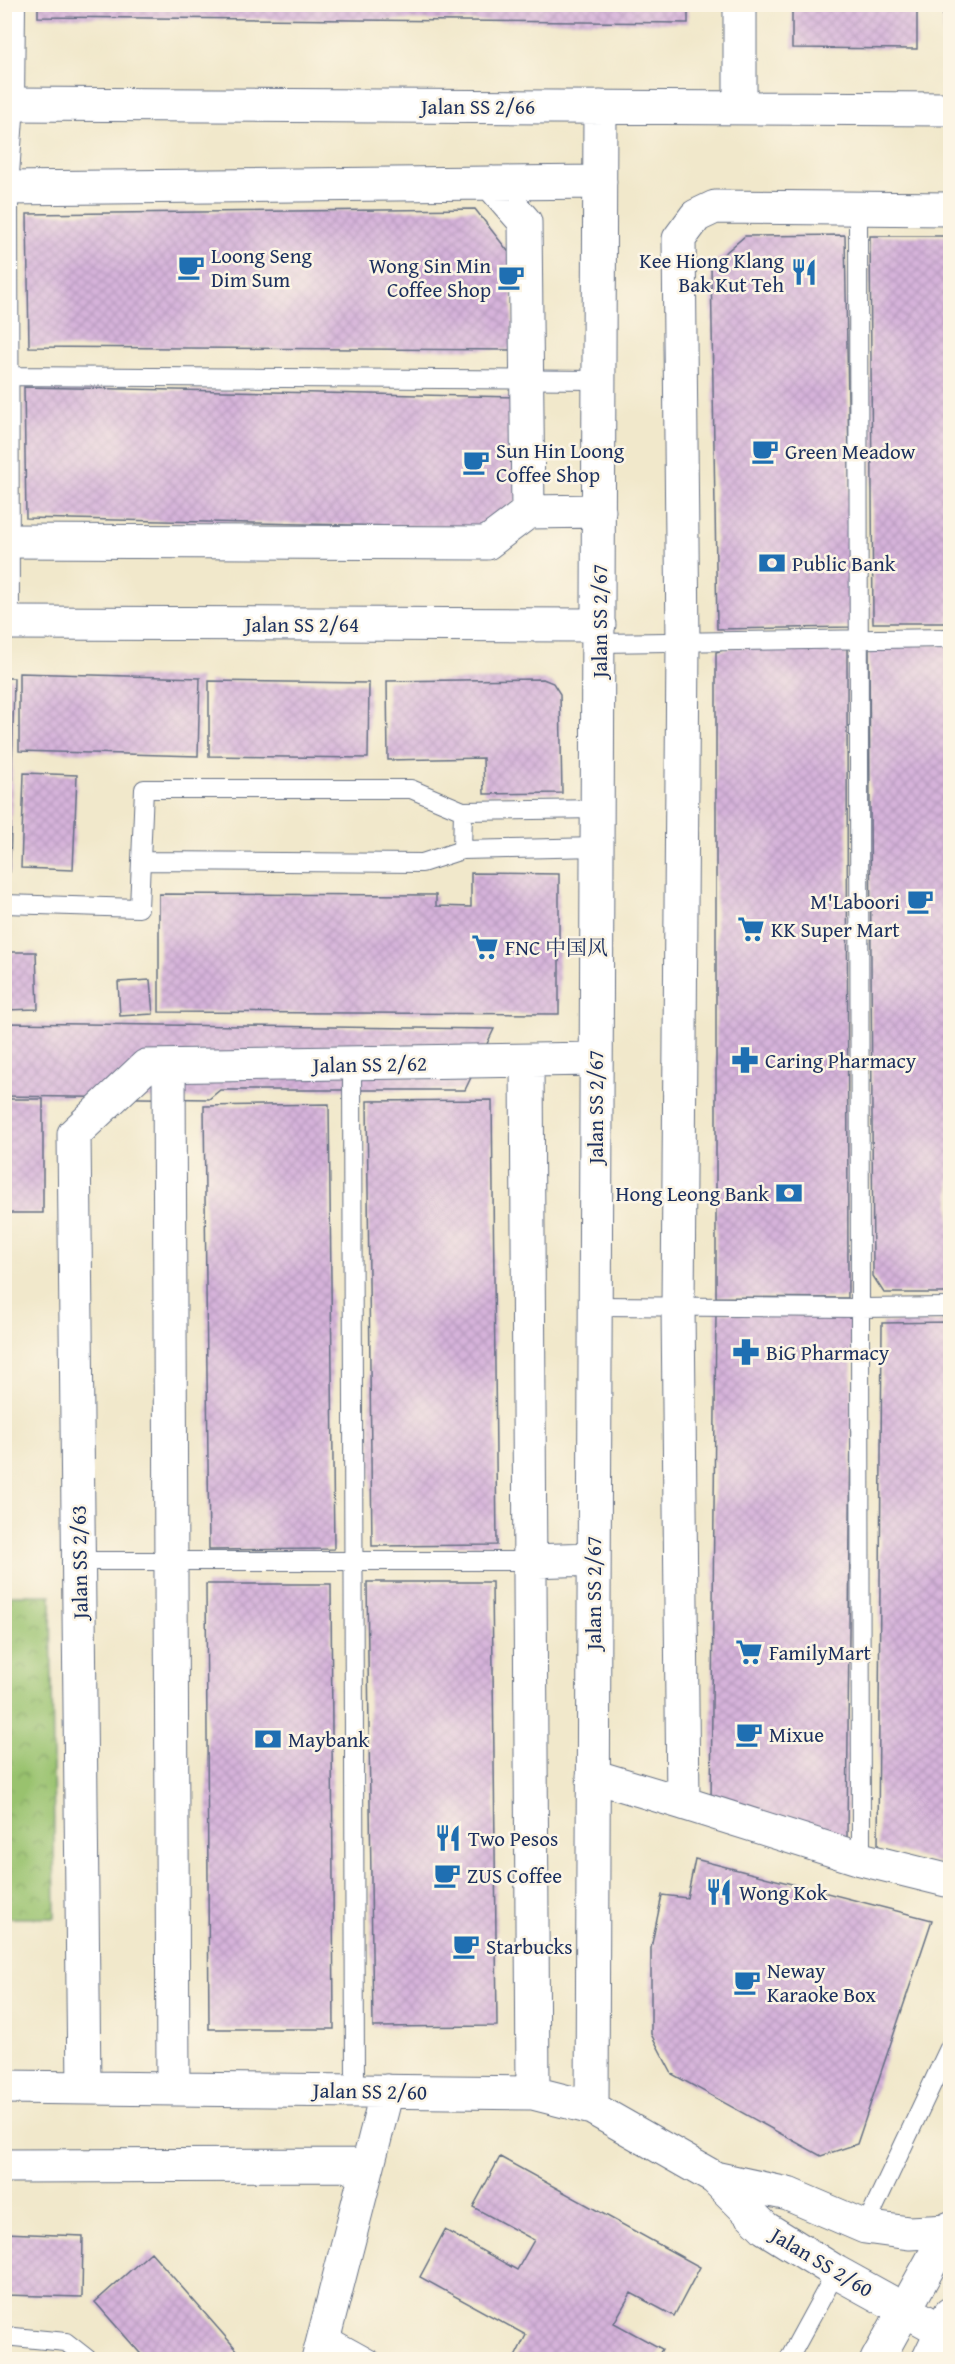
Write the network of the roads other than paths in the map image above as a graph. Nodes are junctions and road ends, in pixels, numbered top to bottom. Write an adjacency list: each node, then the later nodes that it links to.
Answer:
1 (16, 4): 3 (lane)
2 (740, 4): 5 (street)
3 (10, 104): 4 (street, Jalan SS 2/66); 9 (lane)
4 (600, 107): 5 (street, Jalan SS 2/66); 7 (street, Jalan SS 2/67)
5 (740, 108): 6 (street, Jalan SS 2/66)
6 (951, 109)
7 (600, 182): 8 (street); 14 (street, Jalan SS 2/67)
8 (492, 183): 9 (street); 13 (street)
9 (7, 188): 12 (lane)
10 (858, 209): 11 (street); 21 (lane); 22 (street)
11 (951, 209)
12 (7, 376): 13 (lane); 17 (lane)
13 (527, 380): 14 (lane); 16 (street)
14 (600, 380): 15 (street, Jalan SS 2/67)
15 (600, 511): 16 (street); 19 (street, Jalan SS 2/67)
16 (528, 512): 17 (street)
17 (7, 541): 18 (lane)
18 (7, 623): 19 (street, Jalan SS 2/64)
19 (599, 634): 22 (lane); 23 (street, Jalan SS 2/67)
20 (951, 639): 21 (lane)
21 (859, 640): 22 (lane); 36 (lane)
22 (683, 642): 35 (street)
23 (598, 809): 24 (lane); 25 (street, Jalan SS 2/67)
24 (463, 811): 26 (lane); 27 (lane)
25 (597, 847): 26 (lane); 29 (street, Jalan SS 2/67)
26 (462, 850): 27 (lane)
27 (141, 861): 28 (lane)
28 (4, 904)
29 (595, 1059): 30 (street, Jalan SS 2/62); 33 (street, Jalan SS 2/67)
30 (527, 1062): 31 (street, Jalan SS 2/62); 41 (street)
31 (352, 1064): 32 (street, Jalan SS 2/62); 40 (lane)
32 (157, 1066): 38 (street, Jalan SS 2/63); 39 (street)
33 (595, 1306): 35 (lane); 37 (street, Jalan SS 2/67)
34 (951, 1306): 36 (lane)
35 (678, 1307): 36 (lane); 43 (street)
36 (860, 1308): 44 (lane)
37 (594, 1559): 41 (street); 42 (street, Jalan SS 2/67)
38 (79, 1561): 39 (lane); 48 (street, Jalan SS 2/63)
39 (171, 1561): 40 (lane); 49 (street)
40 (354, 1561): 41 (lane); 50 (lane)
41 (530, 1561): 52 (street)
42 (593, 1776): 43 (street); 53 (street, Jalan SS 2/67)
43 (683, 1803): 44 (street)
44 (861, 1859): 45 (street)
45 (951, 1881)
46 (951, 2046): 57 (lane)
47 (4, 2087): 48 (street, Jalan SS 2/60)
48 (84, 2088): 49 (street, Jalan SS 2/60)
49 (173, 2088): 50 (street, Jalan SS 2/60)
50 (355, 2090): 51 (street, Jalan SS 2/60)
51 (387, 2091): 52 (street, Jalan SS 2/60); 54 (street)
52 (533, 2093): 53 (street, Jalan SS 2/60)
53 (592, 2108): 56 (street, Jalan SS 2/60)
54 (367, 2165): 55 (street); 63 (street)
55 (4, 2166)
56 (715, 2178): 57 (street, Jalan SS 2/60); 59 (street, Jalan SS 2/60)
57 (866, 2227): 58 (street, Jalan SS 2/60)
58 (950, 2230): 60 (street)
59 (836, 2272): 60 (street, Jalan SS 2/60); 66 (lane)
60 (903, 2311): 61 (street, Jalan SS 2/60); 67 (street)
61 (940, 2335)
62 (4, 2336): 64 (lane)
63 (322, 2347): 65 (lane)
64 (89, 2360)
65 (372, 2360)
66 (788, 2360)
67 (877, 2360)

